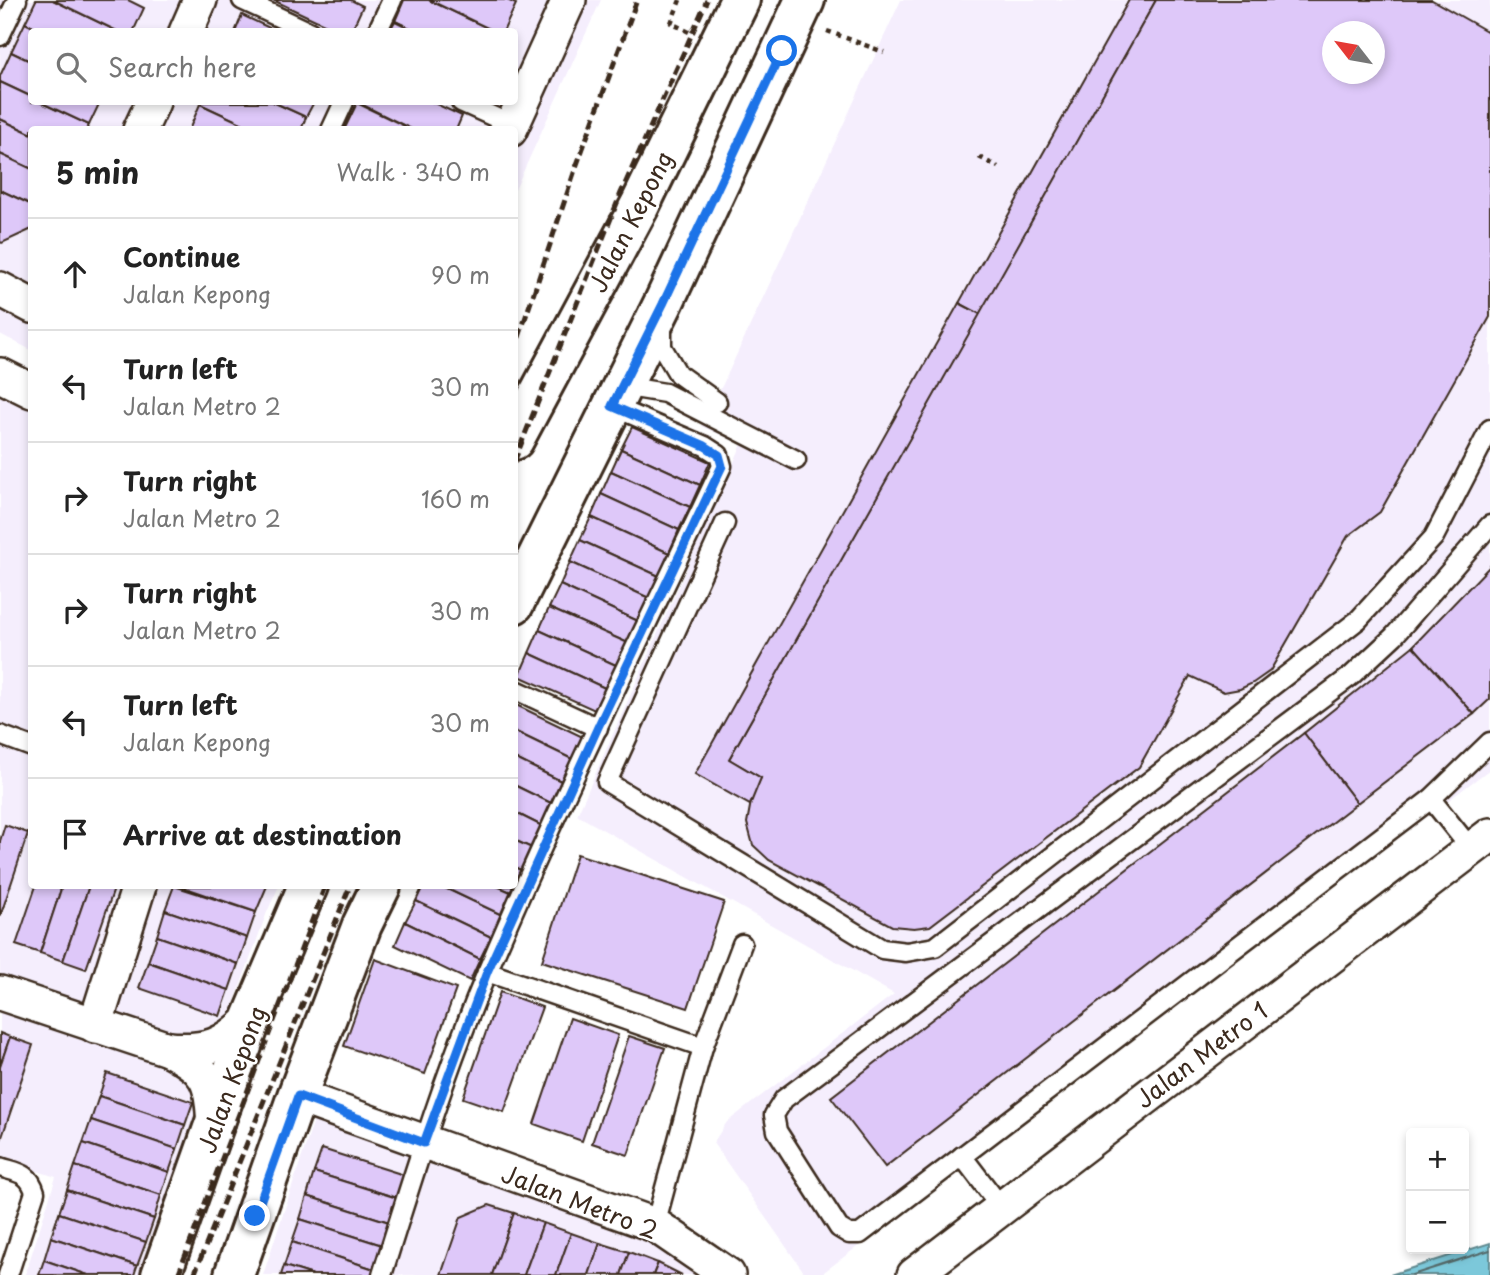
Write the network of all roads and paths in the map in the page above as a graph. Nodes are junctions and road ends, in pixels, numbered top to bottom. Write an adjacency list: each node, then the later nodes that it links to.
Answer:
1 (17, 0): 13 (lane)
2 (200, 0): 10 (street)
3 (242, 0): 11 (lane)
4 (392, 0): 12 (lane)
5 (569, 0): 21 (street)
6 (680, 0): 9 (path)
7 (740, 0): 30 (main road, Jalan Kepong)
8 (814, 15): 14 (path); 26 (main road)
9 (671, 23)
10 (188, 28)
11 (302, 28)
12 (379, 28)
13 (0, 36)
14 (884, 52)
15 (152, 105): 18 (street)
16 (343, 105): 19 (lane)
17 (467, 105): 20 (lane)
18 (141, 126)
19 (333, 126)
20 (509, 126)
21 (511, 126)
22 (979, 157): 23 (path)
23 (998, 167)
24 (0, 289): 25 (street)
25 (28, 304)
26 (663, 304): 27 (main road); 28 (lane)
27 (616, 398): 31 (lane); 34 (main road); 36 (lane)
28 (717, 402)
29 (1490, 429): 32 (lane)
30 (518, 433)
31 (796, 460)
32 (725, 523)
33 (1490, 526): 55 (lane)
34 (518, 596)
35 (518, 691): 36 (lane)
36 (598, 727): 46 (lane)
37 (0, 735): 39 (lane)
38 (1490, 742): 40 (lane)
39 (28, 746)
40 (1431, 799): 41 (lane); 55 (lane)
41 (1481, 842): 57 (street, Jalan Metro 1)
42 (138, 889): 49 (street)
43 (308, 889): 48 (main road, Jalan Kepong)
44 (380, 889): 52 (main road)
45 (742, 944): 50 (lane)
46 (487, 972): 50 (lane); 54 (lane)
47 (0, 993): 49 (street)
48 (252, 1018): 51 (street); 53 (main road, Jalan Kepong)
49 (95, 1026): 51 (street)
50 (702, 1047): 58 (lane)
51 (168, 1049): 53 (street)
52 (298, 1096): 54 (street, Jalan Metro 2); 61 (main road)
53 (214, 1125): 60 (main road, Jalan Kepong)
54 (424, 1143): 58 (street, Jalan Metro 2); 62 (lane)
55 (962, 1156): 57 (lane)
56 (0, 1167): 59 (lane)
57 (1001, 1207): 64 (street, Jalan Metro 1)
58 (654, 1225): 63 (street, Jalan Metro 2)
59 (8, 1275)
60 (161, 1275)
61 (234, 1275)
62 (382, 1275)
63 (728, 1275)
64 (914, 1275)

